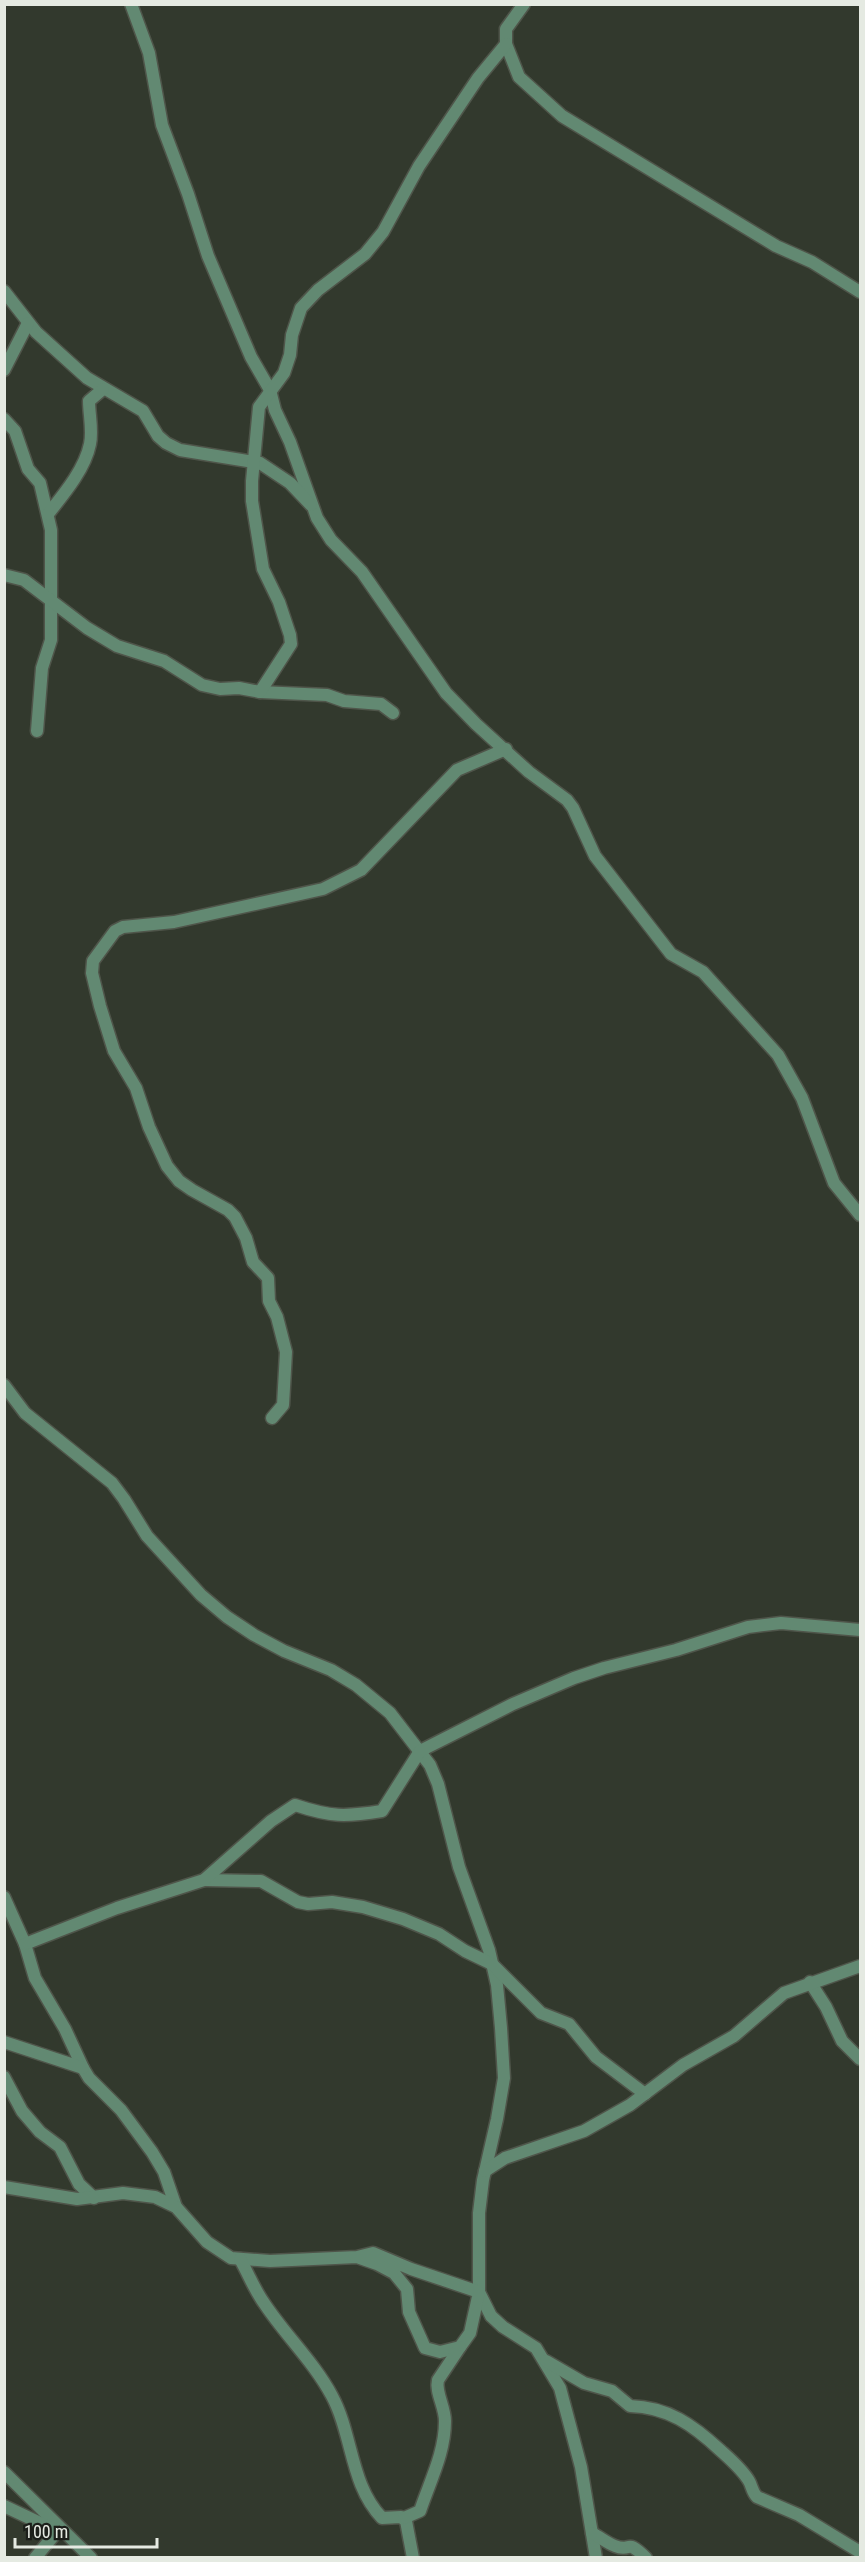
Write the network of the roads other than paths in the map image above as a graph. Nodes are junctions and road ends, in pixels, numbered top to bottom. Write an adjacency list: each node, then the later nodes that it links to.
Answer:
1 (131, 4): 9 (street)
2 (524, 4): 3 (street)
3 (506, 44): 5 (street); 9 (street)
4 (4, 291): 6 (street)
5 (861, 292)
6 (27, 322): 7 (street); 8 (street)
7 (4, 370)
8 (103, 389): 11 (street); 13 (street)
9 (270, 390): 11 (street); 12 (street)
10 (4, 419): 13 (street)
11 (254, 462): 12 (street); 16 (street)
12 (311, 505): 19 (street)
13 (48, 514): 15 (street)
14 (4, 575): 15 (street)
15 (52, 600): 16 (street); 18 (street)
16 (260, 692): 17 (street)
17 (393, 713)
18 (37, 731)
19 (506, 749): 20 (street); 22 (street)
20 (861, 1215)
21 (4, 1385): 24 (street)
22 (272, 1418)
23 (861, 1630): 24 (street)
24 (420, 1751): 25 (street); 28 (street)
25 (204, 1880): 27 (street); 28 (street)
26 (4, 1897): 27 (street)
27 (25, 1944): 33 (street)
28 (492, 1964): 35 (street); 36 (street)
29 (861, 1966): 30 (street)
30 (810, 1982): 32 (street); 35 (street)
31 (4, 2042): 33 (street)
32 (861, 2059)
33 (83, 2068): 39 (street)
34 (4, 2077): 38 (street)
35 (645, 2094): 36 (street)
36 (485, 2171): 42 (street)
37 (4, 2187): 38 (street)
38 (94, 2198): 39 (street)
39 (176, 2207): 41 (street)
40 (357, 2257): 41 (street); 42 (street); 43 (street)
41 (240, 2259): 47 (street)
42 (479, 2292): 43 (street); 44 (street)
43 (460, 2347): 47 (street)
44 (546, 2361): 49 (street); 50 (street)
45 (4, 2472): 48 (street)
46 (4, 2506): 48 (street)
47 (404, 2518): 53 (street)
48 (58, 2529): 51 (street); 52 (street)
49 (592, 2533): 54 (street); 55 (street)
50 (861, 2552)
51 (35, 2558)
52 (91, 2558)
53 (413, 2558)
54 (596, 2558)
55 (646, 2558)

